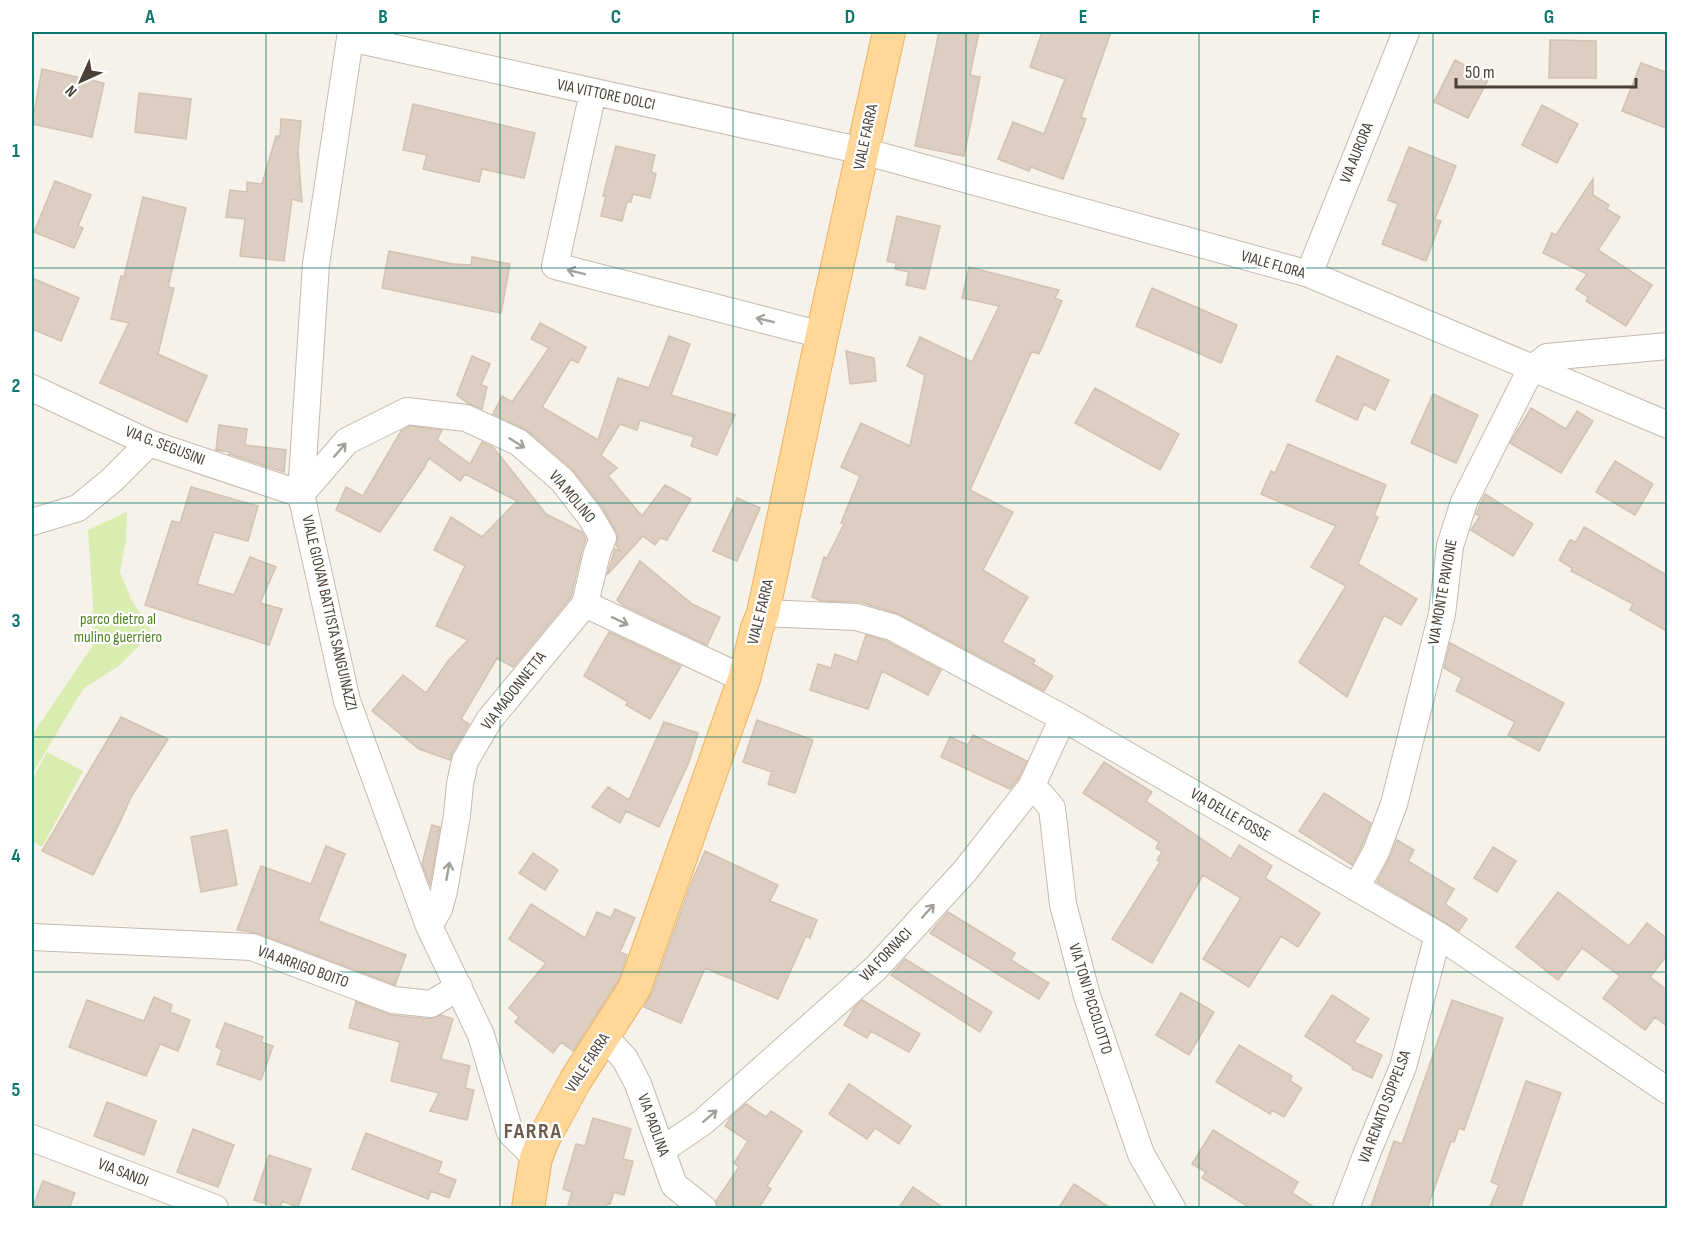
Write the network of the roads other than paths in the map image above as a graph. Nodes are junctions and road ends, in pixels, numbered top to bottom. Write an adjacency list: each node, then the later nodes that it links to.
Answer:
1 (889, 32): 5 (main road, VIALE FARRA)
2 (1406, 32): 6 (street, VIA AURORA)
3 (351, 35): 4 (street, VIA VITTORE DOLCI); 13 (street, VIALE GIOVAN BATTISTA SANGUINAZZI)
4 (593, 92): 5 (street, VIA VITTORE DOLCI); 7 (street, one-way to 4)
5 (863, 151): 6 (street, VIALE FLORA); 7 (main road, VIALE FARRA)
6 (1309, 274): 9 (street, VIALE FLORA)
7 (822, 335): 16 (main road, VIALE FARRA)
8 (1668, 346): 9 (street)
9 (1531, 369): 11 (street, VIALE FLORA); 20 (street, VIA MONTE PAVIONE)
10 (32, 388): 12 (street, VIA G. SEGUSINI)
11 (1668, 425)
12 (149, 443): 13 (street, VIA G. SEGUSINI); 14 (street)
13 (301, 494): 15 (street, VIA MOLINO, one-way to 15); 21 (street, VIALE GIOVAN BATTISTA SANGUINAZZI)
14 (32, 522)
15 (585, 604): 17 (street, one-way to 17); 21 (street, VIA MADONNETTA, one-way to 15)
16 (763, 613): 17 (main road, VIALE FARRA); 18 (street, VIA DELLE FOSSE)
17 (744, 679): 25 (main road, VIALE FARRA)
18 (1063, 718): 19 (street, VIA FORNACI); 20 (street, VIA DELLE FOSSE)
19 (1031, 787): 28 (street, VIA FORNACI, one-way to 19); 33 (street, VIA TONI PICCOLOTTO)
20 (1356, 888): 22 (street, VIA DELLE FOSSE)
21 (429, 926): 24 (street, VIALE GIOVAN BATTISTA SANGUINAZZI)
22 (1438, 935): 26 (street, VIA DELLE FOSSE); 34 (street, VIA RENATO SOPPELSA)
23 (32, 937): 24 (street, VIA ARRIGO BOITO)
24 (459, 987): 29 (street, VIALE GIOVAN BATTISTA SANGUINAZZI)
25 (605, 1037): 28 (street, VIA PAOLINA); 29 (main road, VIALE FARRA)
26 (1668, 1091)
27 (32, 1138): 30 (street, VIA SANDI)
28 (662, 1150): 32 (street, VIA PAOLINA)
29 (536, 1158): 31 (main road, VIALE FARRA)
30 (215, 1209)
31 (528, 1209)
32 (703, 1209)
33 (1172, 1209)
34 (1346, 1209)

